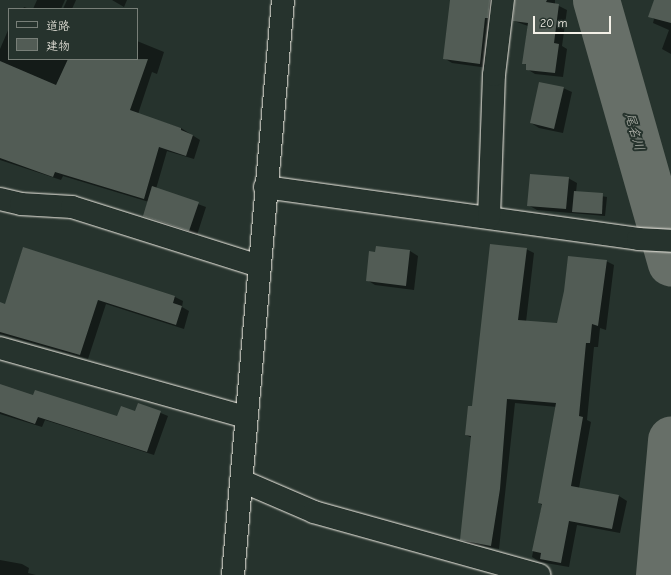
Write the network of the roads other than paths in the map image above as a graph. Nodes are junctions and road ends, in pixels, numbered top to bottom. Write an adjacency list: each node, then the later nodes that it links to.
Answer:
1 (283, 0): 3 (street)
2 (503, 0): 5 (street)
3 (265, 187): 5 (street); 7 (street)
4 (0, 199): 7 (street)
5 (489, 218): 6 (street)
6 (671, 241)
7 (259, 266): 9 (street)
8 (0, 348): 9 (street)
9 (246, 417): 10 (street)
10 (242, 481): 11 (street); 12 (street)
11 (233, 575)
12 (539, 575)

